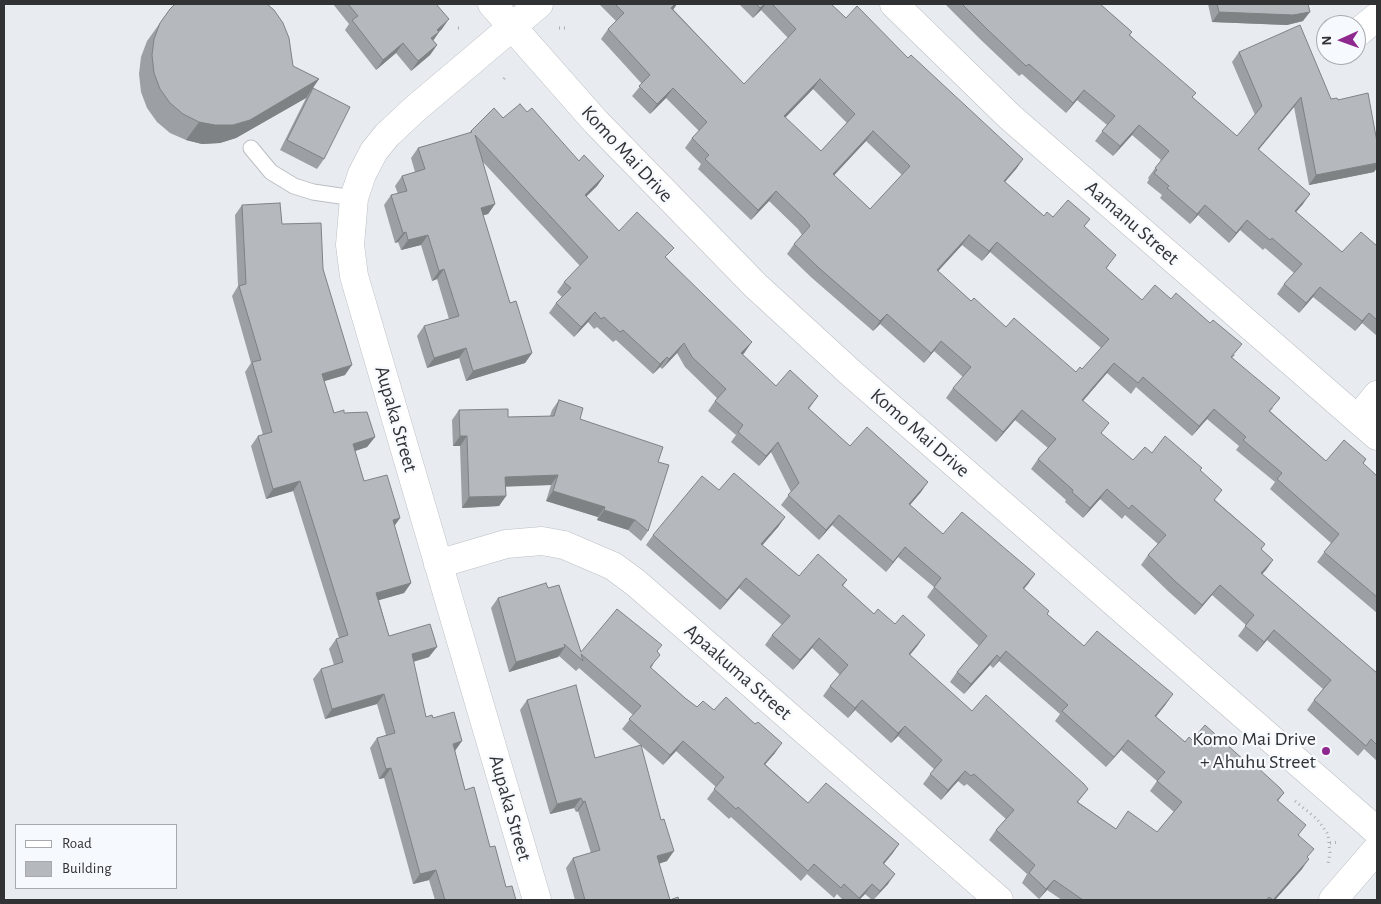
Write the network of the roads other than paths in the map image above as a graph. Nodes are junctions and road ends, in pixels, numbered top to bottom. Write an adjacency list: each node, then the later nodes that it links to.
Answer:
1 (492, 4): 6 (street, Komo Mai Drive)
2 (539, 4): 6 (street, Aupaka Street)
3 (894, 4): 10 (street, Aamanu Street)
4 (1377, 17): 5 (street)
5 (1366, 26)
6 (511, 28): 8 (street, Aupaka Street); 12 (street, Komo Mai Drive)
7 (251, 148): 8 (lane)
8 (354, 198): 11 (street, Aupaka Street)
9 (1377, 395): 10 (street)
10 (1368, 427)
11 (438, 564): 14 (street, Aupaka Street); 15 (street, Apaakuma Street)
12 (1377, 831)
13 (1377, 849): 16 (street)
14 (537, 900)
15 (999, 900)
16 (1333, 900)

